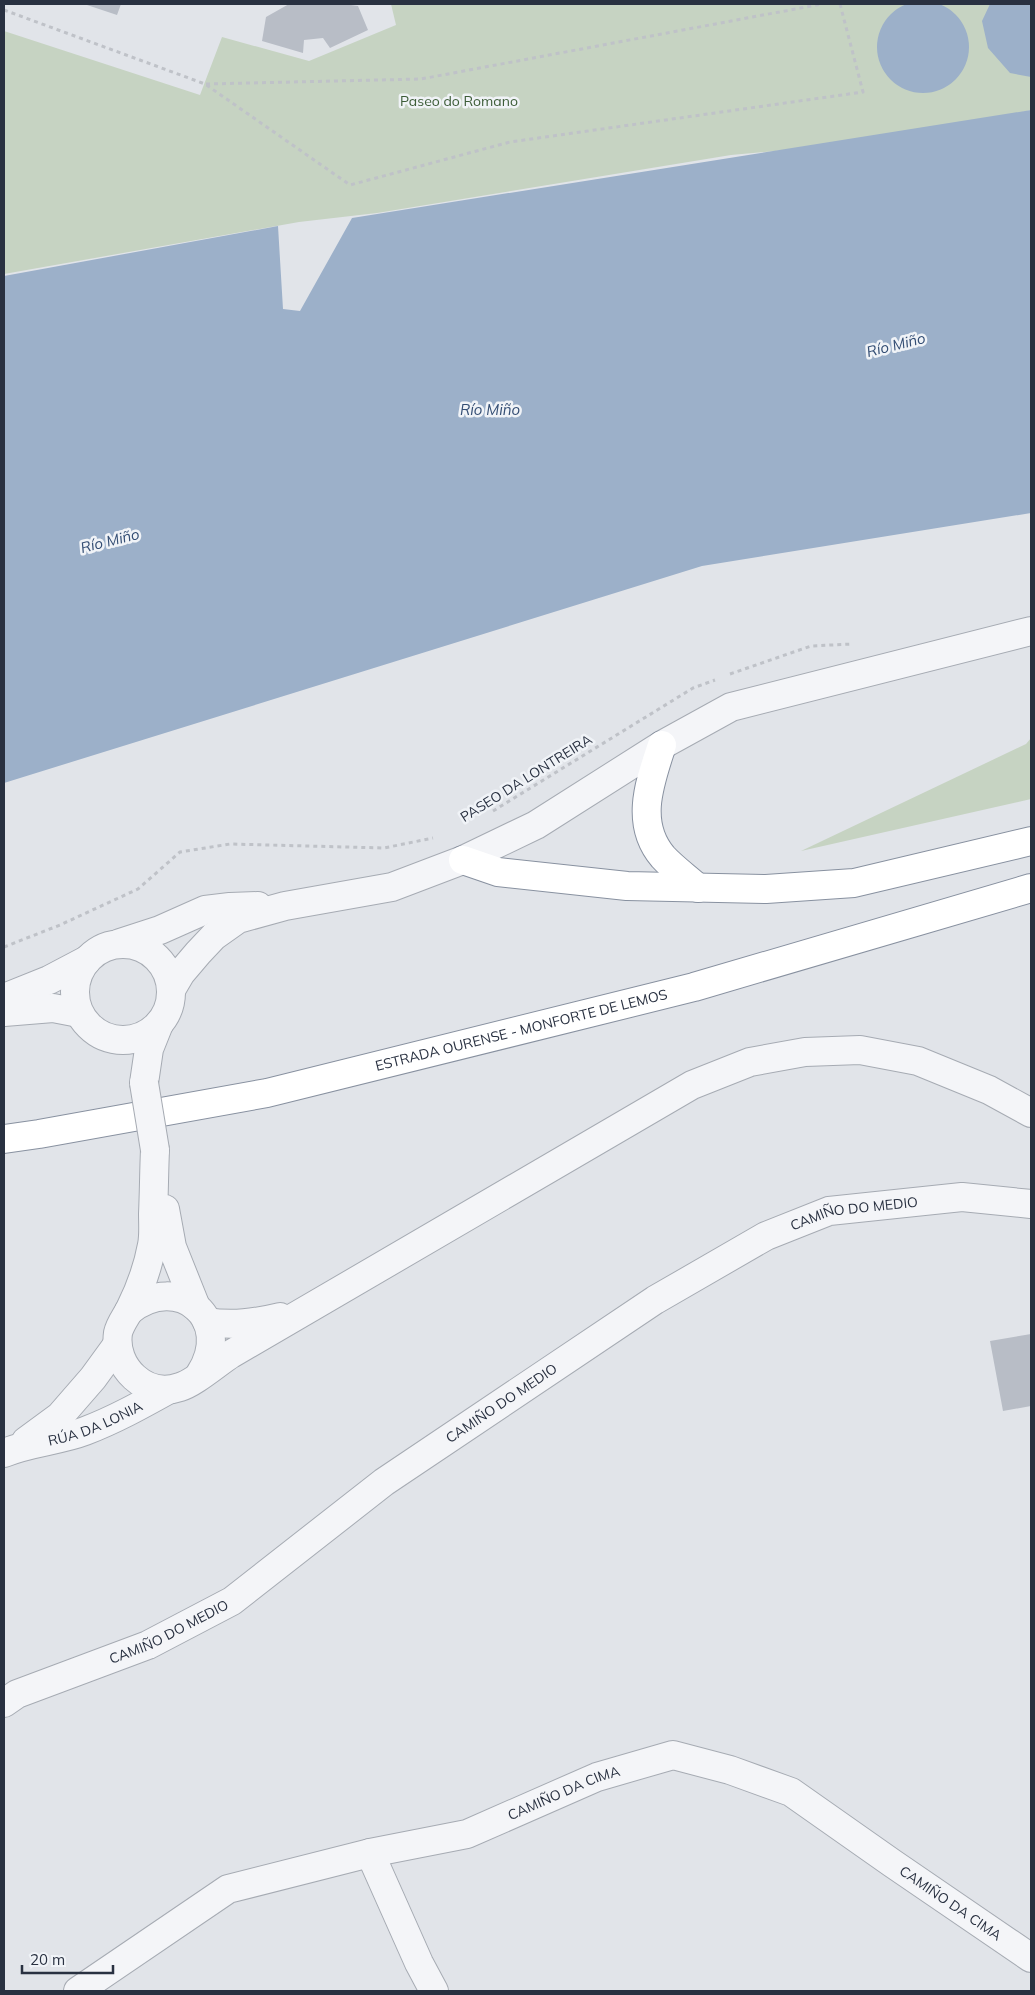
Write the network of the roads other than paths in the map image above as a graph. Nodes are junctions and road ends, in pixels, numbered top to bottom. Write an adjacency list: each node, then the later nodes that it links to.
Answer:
1 (1031, 631): 2 (street)
2 (662, 745): 4 (street); 5 (highway)
3 (1031, 841): 5 (highway)
4 (463, 860): 5 (highway); 7 (street)
5 (698, 888)
6 (1031, 888): 18 (highway, ESTRADA OURENSE - MONFORTE DE LEMOS)
7 (285, 906): 8 (street); 10 (street)
8 (120, 944): 9 (street); 10 (street)
9 (87, 960): 11 (street); 13 (street)
10 (172, 990): 14 (street)
11 (4, 998)
12 (4, 1012): 13 (street)
13 (79, 1013): 15 (street)
14 (160, 1024): 15 (street); 16 (street)
15 (107, 1038): 16 (street)
16 (144, 1083): 21 (street, bridge)
17 (1031, 1113): 24 (street)
18 (40, 1134): 19 (highway, ESTRADA OURENSE - MONFORTE DE LEMOS); 20 (highway)
19 (4, 1139)
20 (4, 1144)
21 (154, 1150): 23 (street); 25 (street)
22 (1031, 1204): 30 (street, CAMIÑO DO MEDIO)
23 (129, 1311): 25 (street); 26 (street)
24 (301, 1313): 25 (street); 27 (street)
25 (202, 1314): 27 (street)
26 (117, 1345): 28 (street); 29 (street, RÚA DA LONIA)
27 (200, 1374): 28 (street)
28 (168, 1390): 29 (street, RÚA DA LONIA)
29 (11, 1450)
30 (4, 1703)
31 (370, 1854): 32 (street, CAMIÑO DA CIMA); 33 (street, CAMIÑO DA CIMA); 34 (street)
32 (1031, 1958)
33 (78, 1991)
34 (434, 1991)

